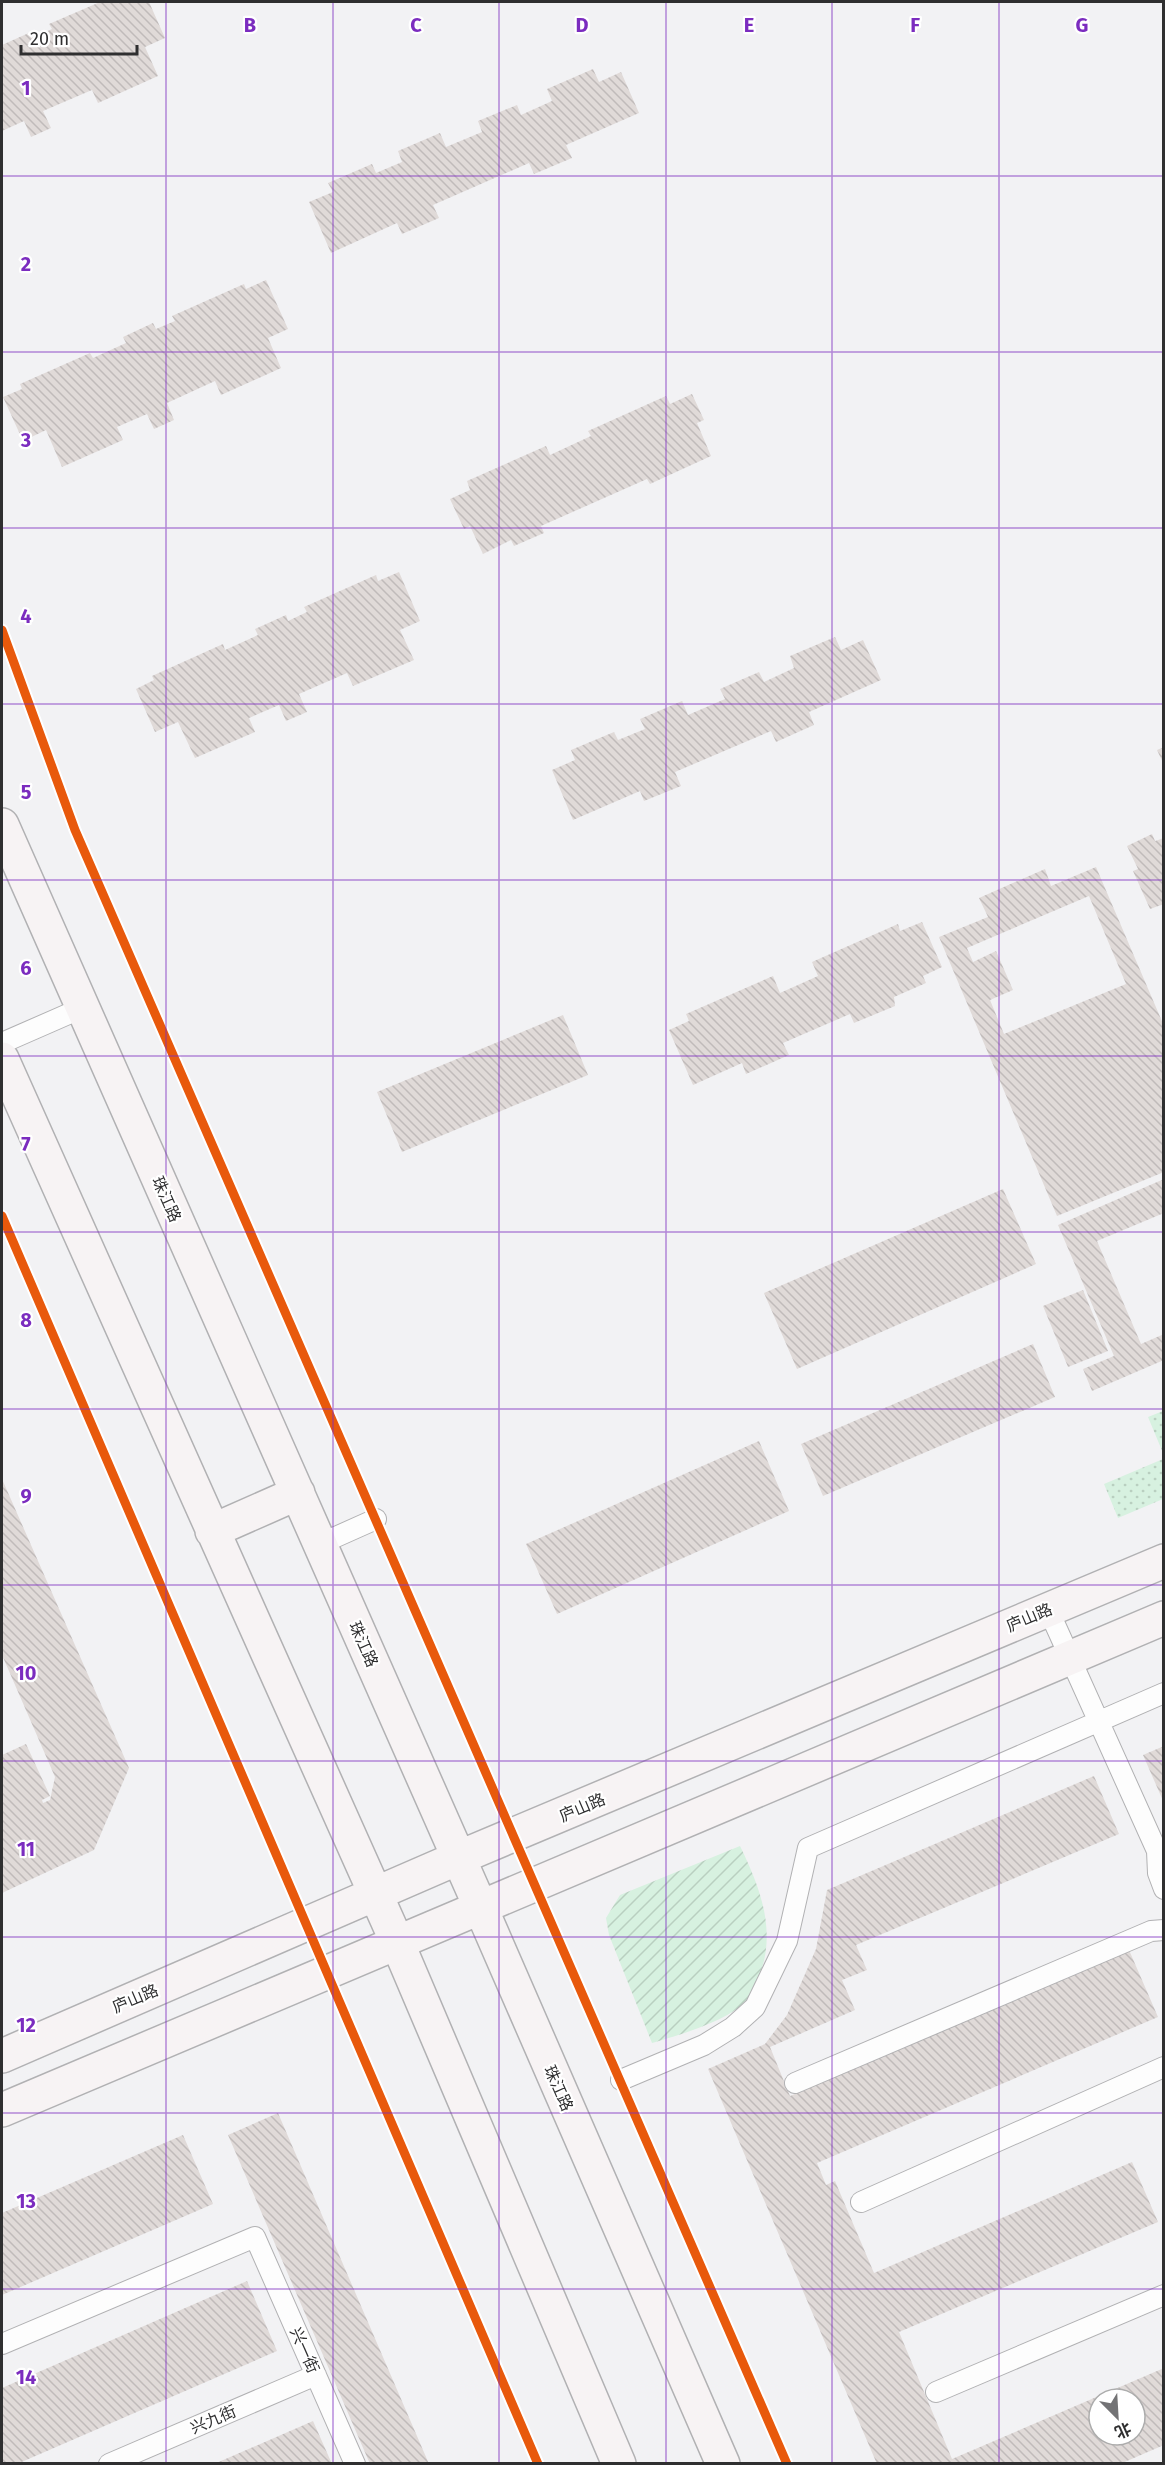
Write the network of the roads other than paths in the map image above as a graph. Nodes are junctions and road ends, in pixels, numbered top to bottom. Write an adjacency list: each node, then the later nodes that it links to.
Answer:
1 (2, 825): 2 (street, 珠江路)
2 (82, 1008): 3 (lane); 5 (street, 珠江路)
3 (2, 1043)
4 (2, 1059): 7 (street)
5 (298, 1493): 7 (street); 8 (street, 珠江路)
6 (376, 1519): 8 (lane)
7 (212, 1531): 17 (street)
8 (320, 1544): 15 (street, 珠江路)
9 (1164, 1561): 10 (street, 庐山路)
10 (1048, 1610): 12 (lane); 15 (street, 庐山路)
11 (1164, 1618): 12 (street)
12 (1070, 1658): 14 (lane); 18 (street)
13 (1164, 1693): 14 (lane)
14 (1099, 1721): 16 (lane); 23 (lane)
15 (458, 1858): 17 (street, 庐山路); 18 (street, 珠江路)
16 (1164, 1889)
17 (375, 1896): 20 (street); 21 (street, 庐山路)
18 (480, 1906): 20 (street); 34 (street, 珠江路)
19 (1164, 1930): 24 (lane)
20 (397, 1942): 25 (street); 33 (street)
21 (2, 2056)
22 (1164, 2067): 26 (lane)
23 (621, 2080)
24 (795, 2083)
25 (2, 2110)
26 (861, 2202)
27 (1164, 2295): 30 (lane)
28 (2, 2344): 29 (lane, 兴一街)
29 (316, 2375): 31 (lane, 兴九街); 32 (lane, 兴一街)
30 (936, 2392)
31 (109, 2463)
32 (355, 2463)
33 (618, 2463)
34 (723, 2463)

